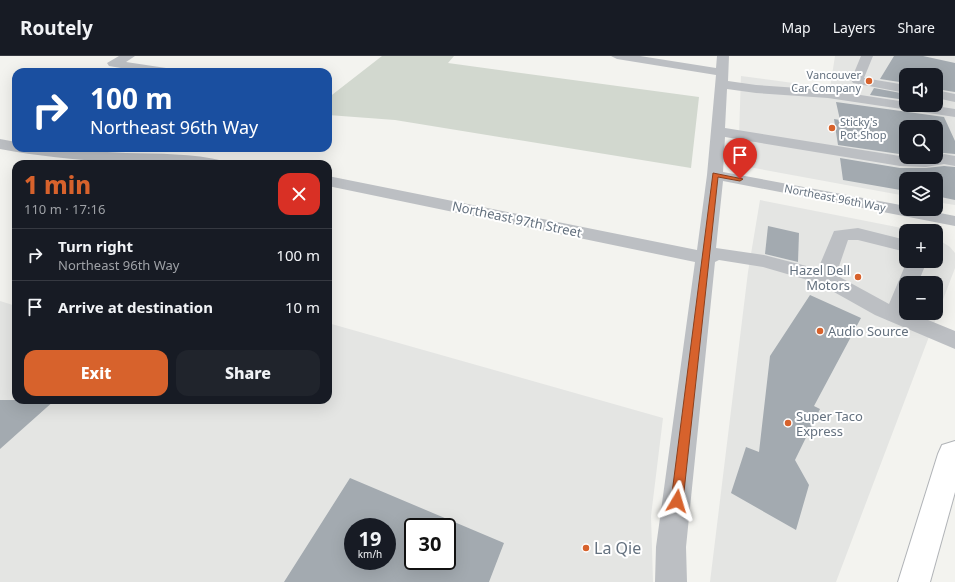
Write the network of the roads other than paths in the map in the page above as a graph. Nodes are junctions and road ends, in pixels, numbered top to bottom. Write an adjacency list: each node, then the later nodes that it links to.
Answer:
1 (129, 56): 5 (street)
2 (617, 56): 6 (street)
3 (723, 56): 6 (street)
4 (867, 56): 7 (street)
5 (142, 68)
6 (721, 78): 10 (street); 11 (street)
7 (899, 88)
8 (943, 95): 9 (street)
9 (955, 98)
10 (955, 113)
11 (718, 131): 16 (street); 17 (street)
12 (0, 144): 13 (street)
13 (12, 146)
14 (58, 152): 15 (street)
15 (181, 160)
16 (955, 161)
17 (715, 175): 19 (street, Northeast 96th Way); 21 (street)
18 (332, 182): 21 (street, Northeast 97th Street)
19 (955, 221)
20 (899, 244): 22 (street)
21 (706, 258): 22 (street); 27 (street)
22 (825, 278): 24 (street)
23 (899, 305): 24 (street)
24 (895, 315): 25 (street)
25 (955, 340)
26 (955, 453): 28 (main road)
27 (671, 582)
28 (914, 582)

